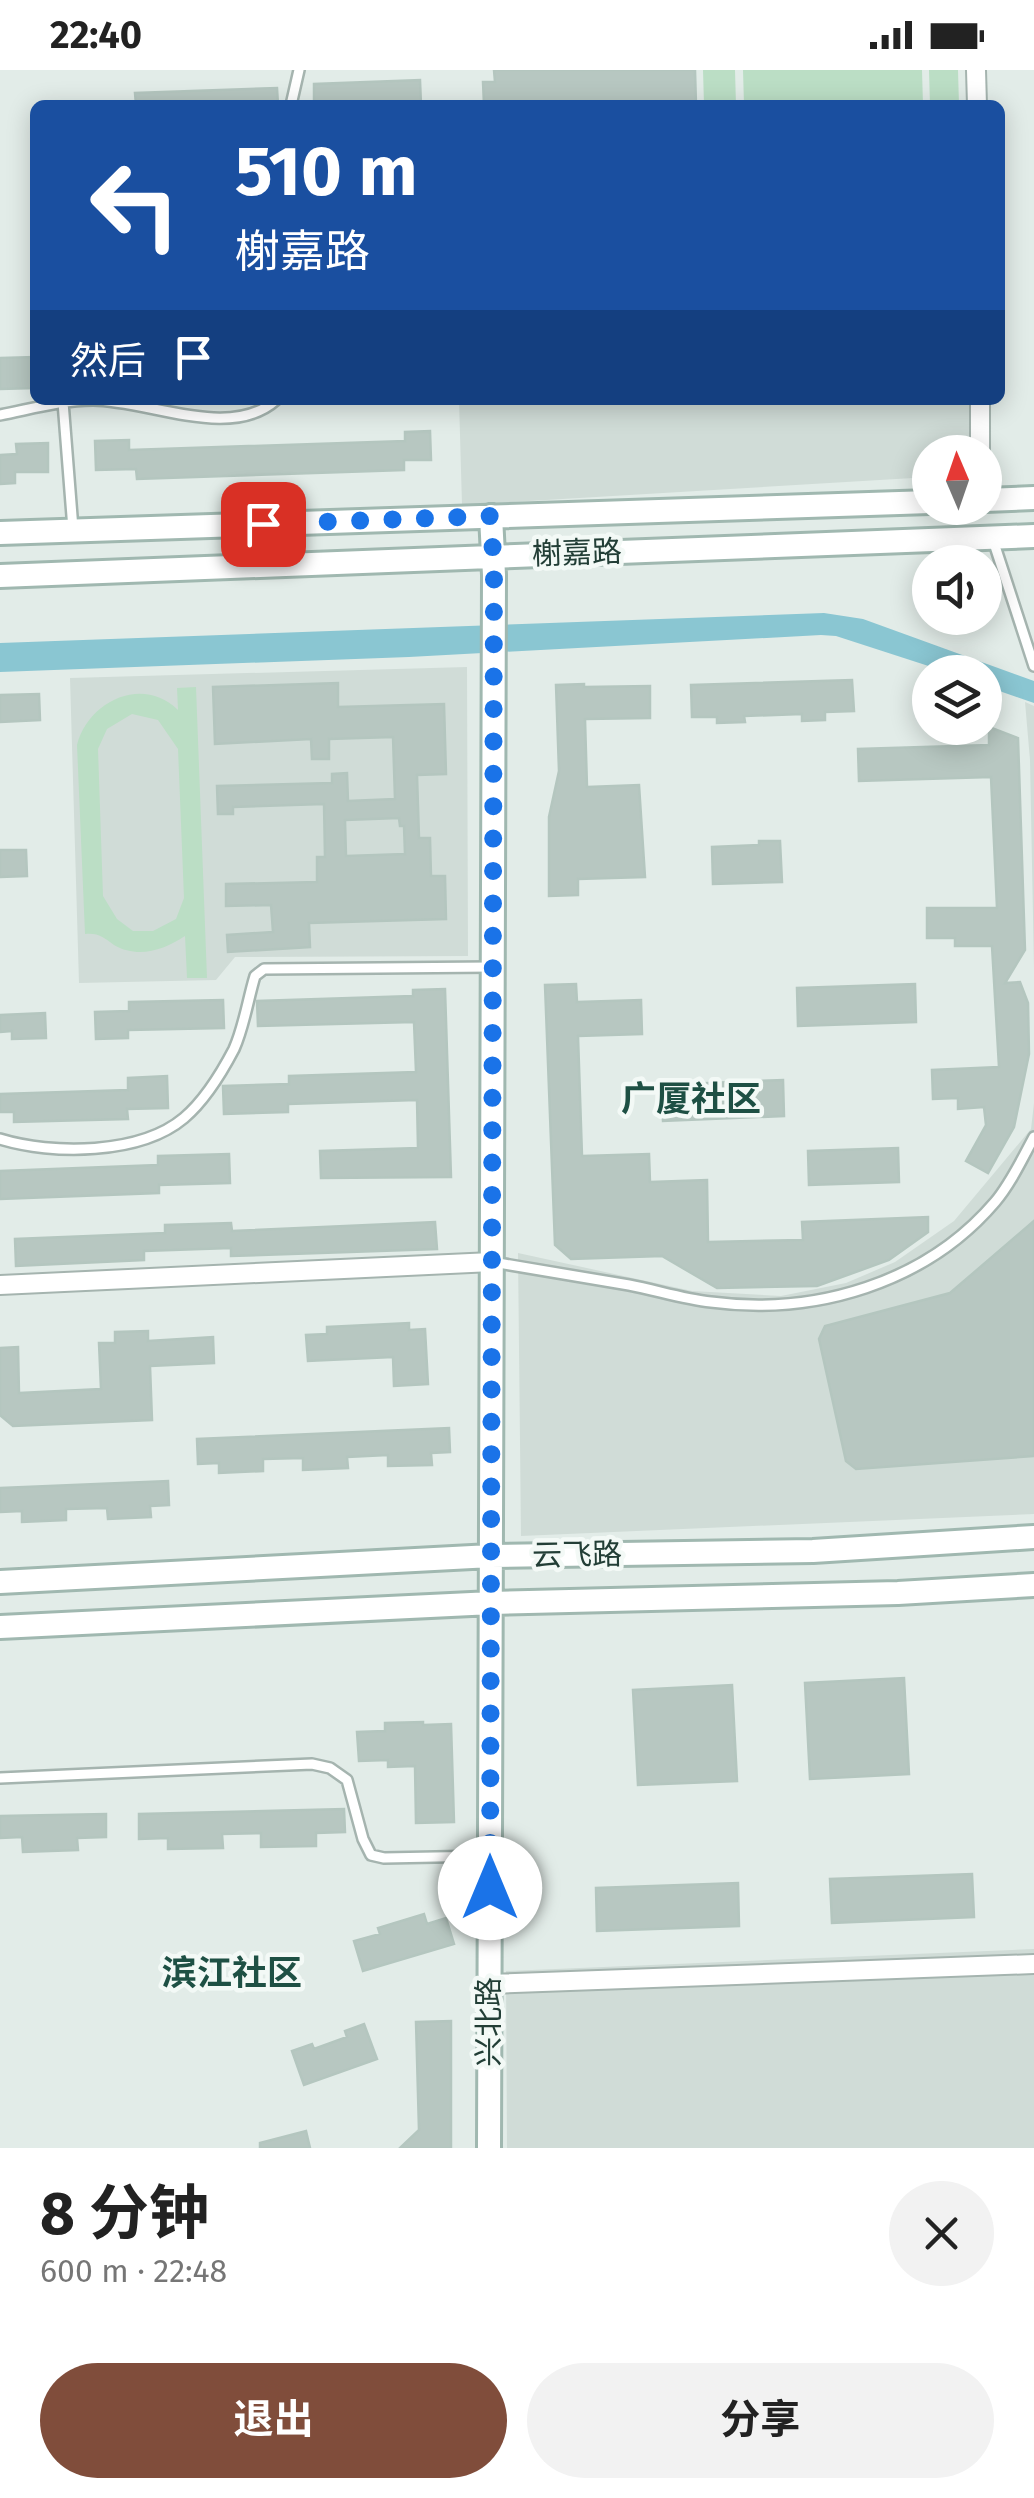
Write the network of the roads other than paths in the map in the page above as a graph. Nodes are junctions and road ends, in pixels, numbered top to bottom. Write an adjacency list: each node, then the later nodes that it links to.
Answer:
1 (300, 70): 3 (lane)
2 (976, 70): 4 (street)
3 (291, 100)
4 (977, 100)
5 (50, 405): 10 (lane)
6 (63, 405): 16 (lane)
7 (138, 405): 8 (lane)
8 (270, 405)
9 (980, 405): 11 (street)
10 (0, 416)
11 (980, 435)
12 (1034, 498): 13 (main road)
13 (1002, 499)
14 (912, 503): 15 (main road, 榭嘉路)
15 (491, 516): 16 (main road, 榭嘉路); 20 (main road, 兴北路)
16 (73, 530): 17 (main road, 榭嘉路)
17 (0, 533)
18 (1034, 536): 19 (main road, 榭嘉路)
19 (993, 538): 20 (main road, 榭嘉路); 22 (lane)
20 (494, 565): 21 (main road, 榭嘉路); 23 (main road, 兴北路)
21 (0, 576)
22 (1034, 664)
23 (492, 967): 25 (lane); 26 (main road, 兴北路)
24 (1034, 1137): 26 (lane)
25 (0, 1139)
26 (492, 1262): 27 (street); 29 (main road, 兴北路)
27 (0, 1285)
28 (1034, 1537): 29 (main road, 云飞路)
29 (491, 1556): 30 (main road, 云飞路); 32 (main road, 兴北路)
30 (0, 1582)
31 (1034, 1585): 32 (main road, 云飞路)
32 (492, 1604): 33 (main road, 云飞路); 35 (main road, 兴北路)
33 (0, 1627)
34 (0, 1778): 35 (lane)
35 (490, 1856): 37 (main road, 兴北路)
36 (1034, 1964): 37 (street)
37 (490, 1984): 38 (main road, 兴北路)
38 (488, 2148)

